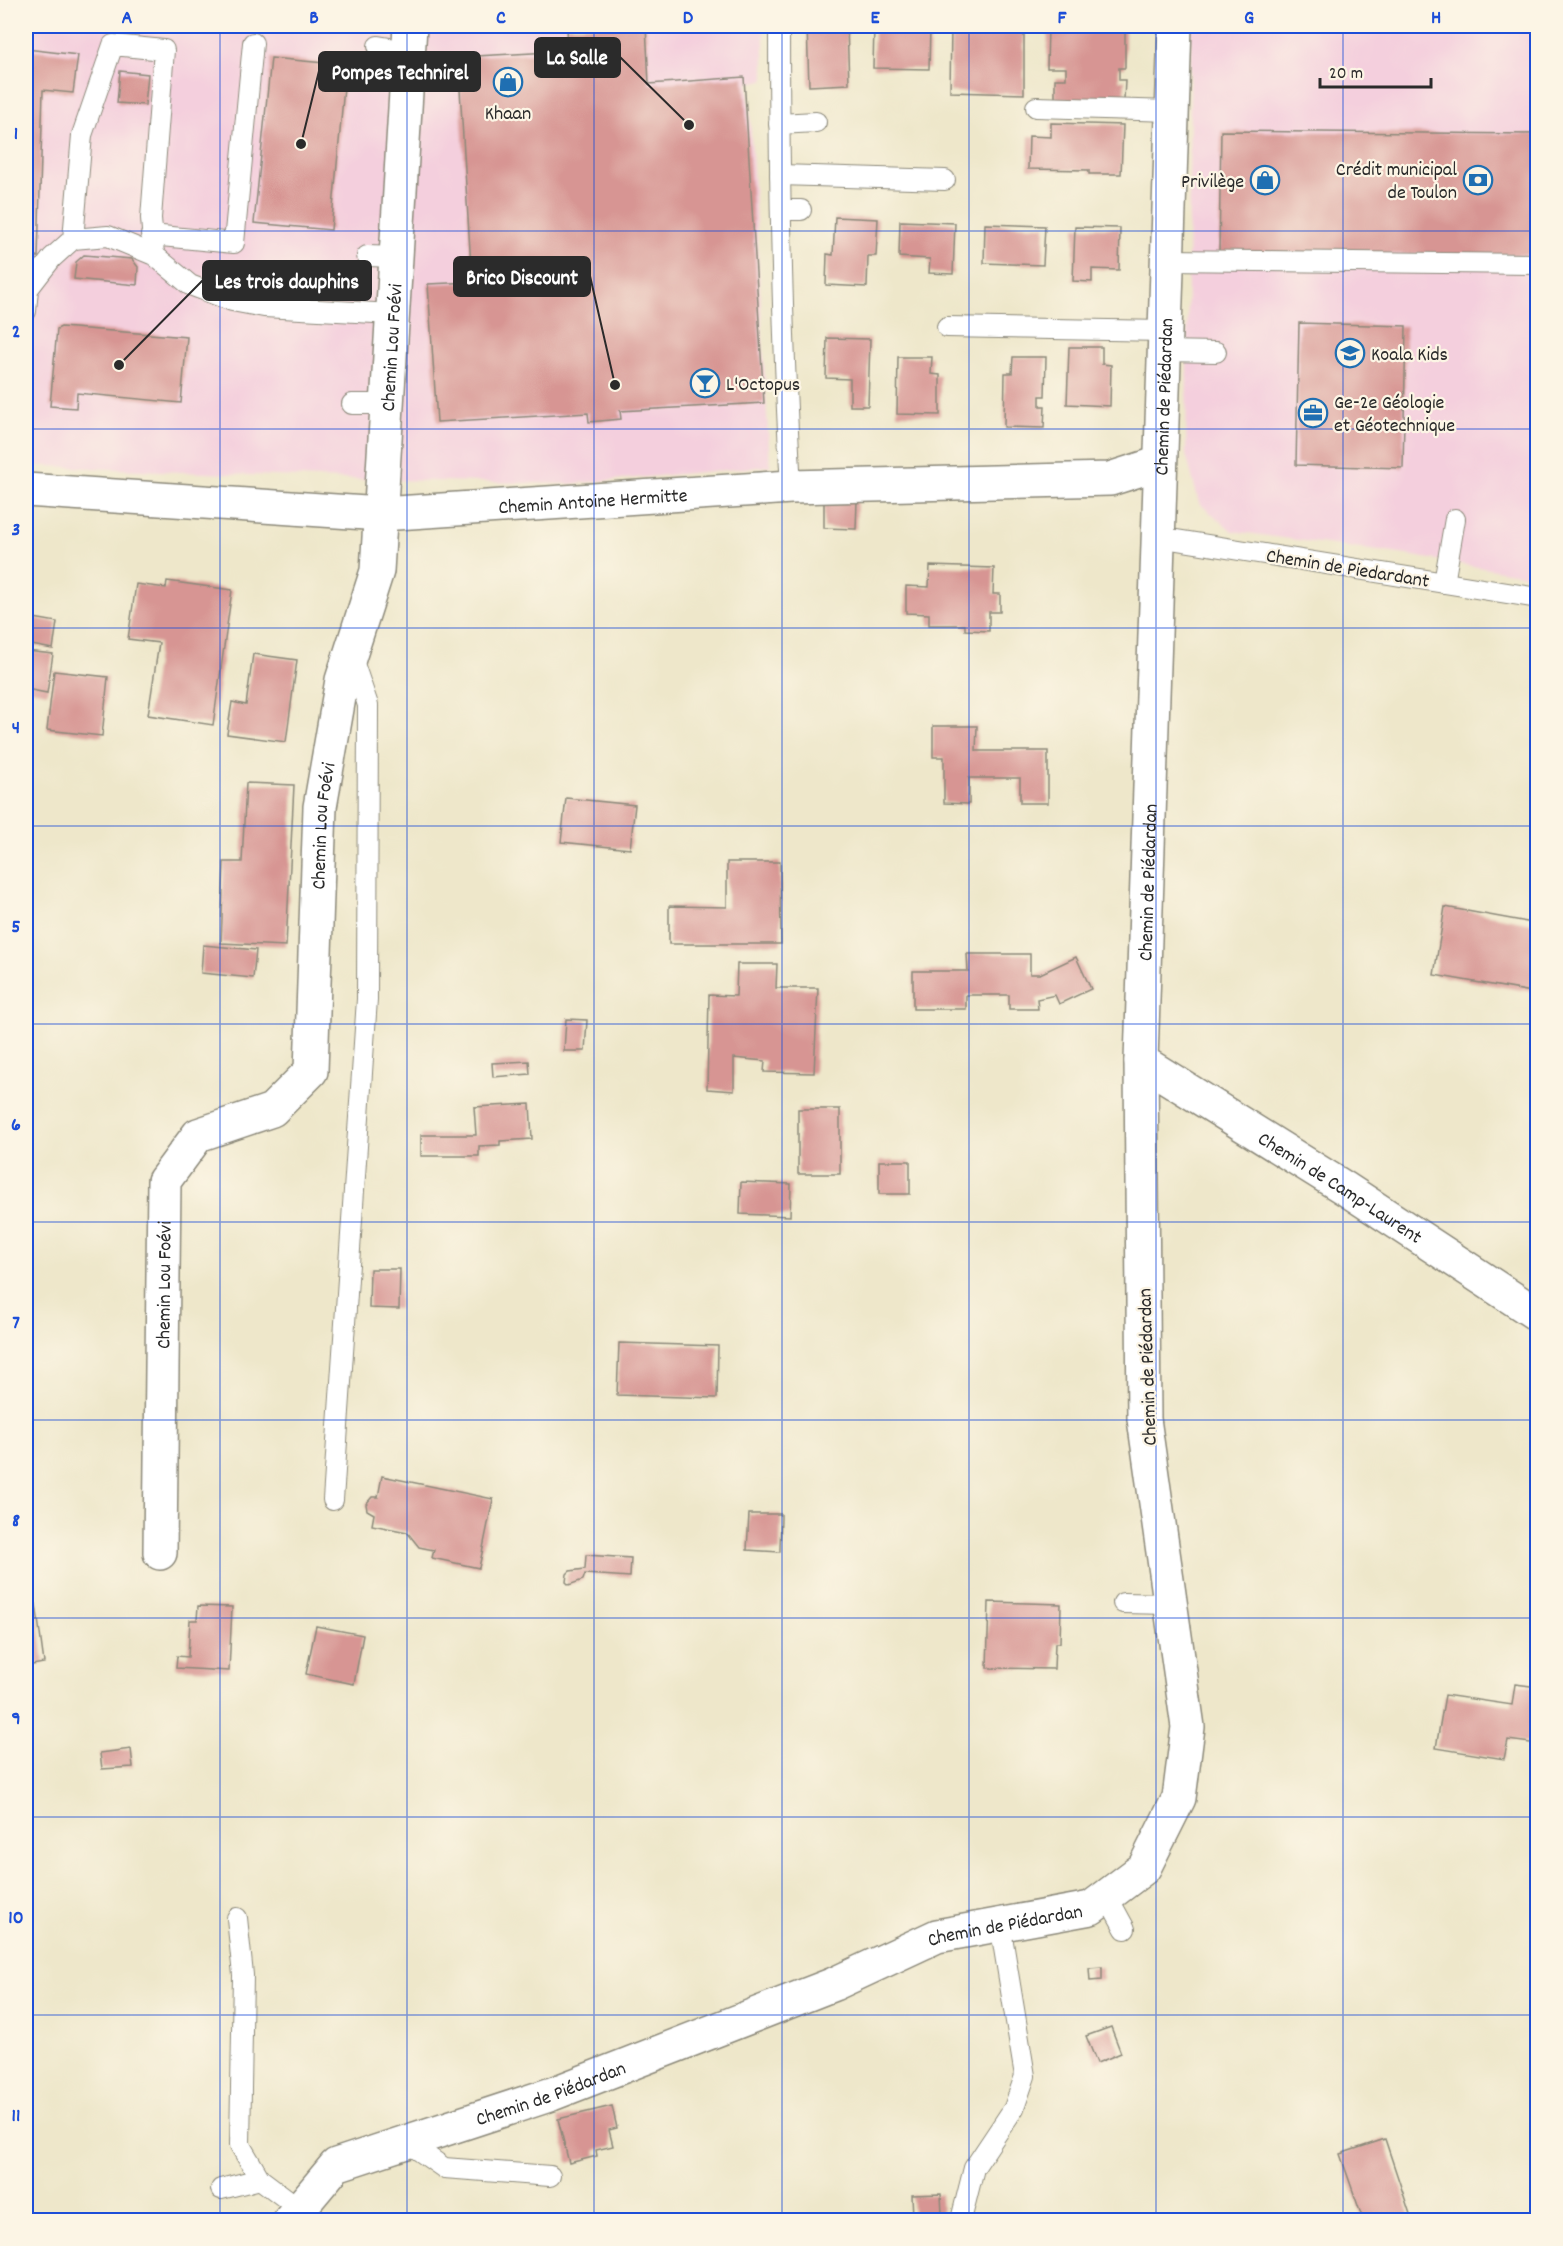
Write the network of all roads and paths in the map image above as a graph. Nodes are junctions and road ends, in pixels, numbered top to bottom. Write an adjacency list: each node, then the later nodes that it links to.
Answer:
1 (779, 26): 8 (lane)
2 (1174, 26): 6 (street, Chemin de Piédardan)
3 (399, 41): 17 (street, Chemin Lou Foévi)
4 (253, 43): 11 (lane)
5 (1036, 107): 6 (lane)
6 (1172, 111): 14 (street, Chemin de Piédardan)
7 (816, 122): 8 (lane)
8 (779, 124): 9 (lane)
9 (780, 176): 10 (lane); 24 (lane)
10 (945, 180)
11 (151, 235): 12 (lane); 13 (lane)
12 (74, 239): 13 (lane); 16 (lane)
13 (154, 255): 17 (lane)
14 (1167, 261): 15 (lane); 19 (street, Chemin de Piédardan)
15 (1538, 264)
16 (26, 311)
17 (393, 314): 22 (street, Chemin Lou Foévi)
18 (947, 327): 19 (lane)
19 (1164, 341): 20 (lane); 23 (street, Chemin de Piédardan)
20 (1216, 352)
21 (352, 404): 22 (lane)
22 (387, 404): 26 (street, Chemin Lou Foévi)
23 (1160, 463): 24 (street, Chemin Antoine Hermitte); 28 (street, Chemin de Piédardan)
24 (791, 487): 26 (street, Chemin Antoine Hermitte)
25 (26, 490): 26 (street, Chemin Antoine Hermitte)
26 (381, 514): 31 (street, Chemin Lou Foévi)
27 (1455, 519): 29 (lane)
28 (1158, 537): 29 (lane, Chemin de Piedardant); 32 (street, Chemin de Piédardan)
29 (1443, 583): 30 (lane, Chemin de Piedardant)
30 (1538, 598)
31 (351, 653): 34 (lane); 35 (street, Chemin Lou Foévi)
32 (1141, 1061): 33 (street, Chemin de Camp-Laurent); 37 (street, Chemin de Piédardan)
33 (1538, 1315)
34 (333, 1500)
35 (160, 1553)
36 (1123, 1603): 37 (lane)
37 (1170, 1604): 38 (street, Chemin de Piédardan)
38 (1107, 1896): 40 (street, Chemin de Piédardan); 41 (lane)
39 (237, 1918): 44 (lane)
40 (1000, 1924): 42 (street, Chemin de Piédardan); 47 (lane)
41 (1125, 1929)
42 (407, 2142): 43 (lane); 46 (street, Chemin de Piédardan)
43 (550, 2176)
44 (260, 2179): 45 (lane); 46 (lane)
45 (221, 2189)
46 (295, 2214)
47 (961, 2220)

